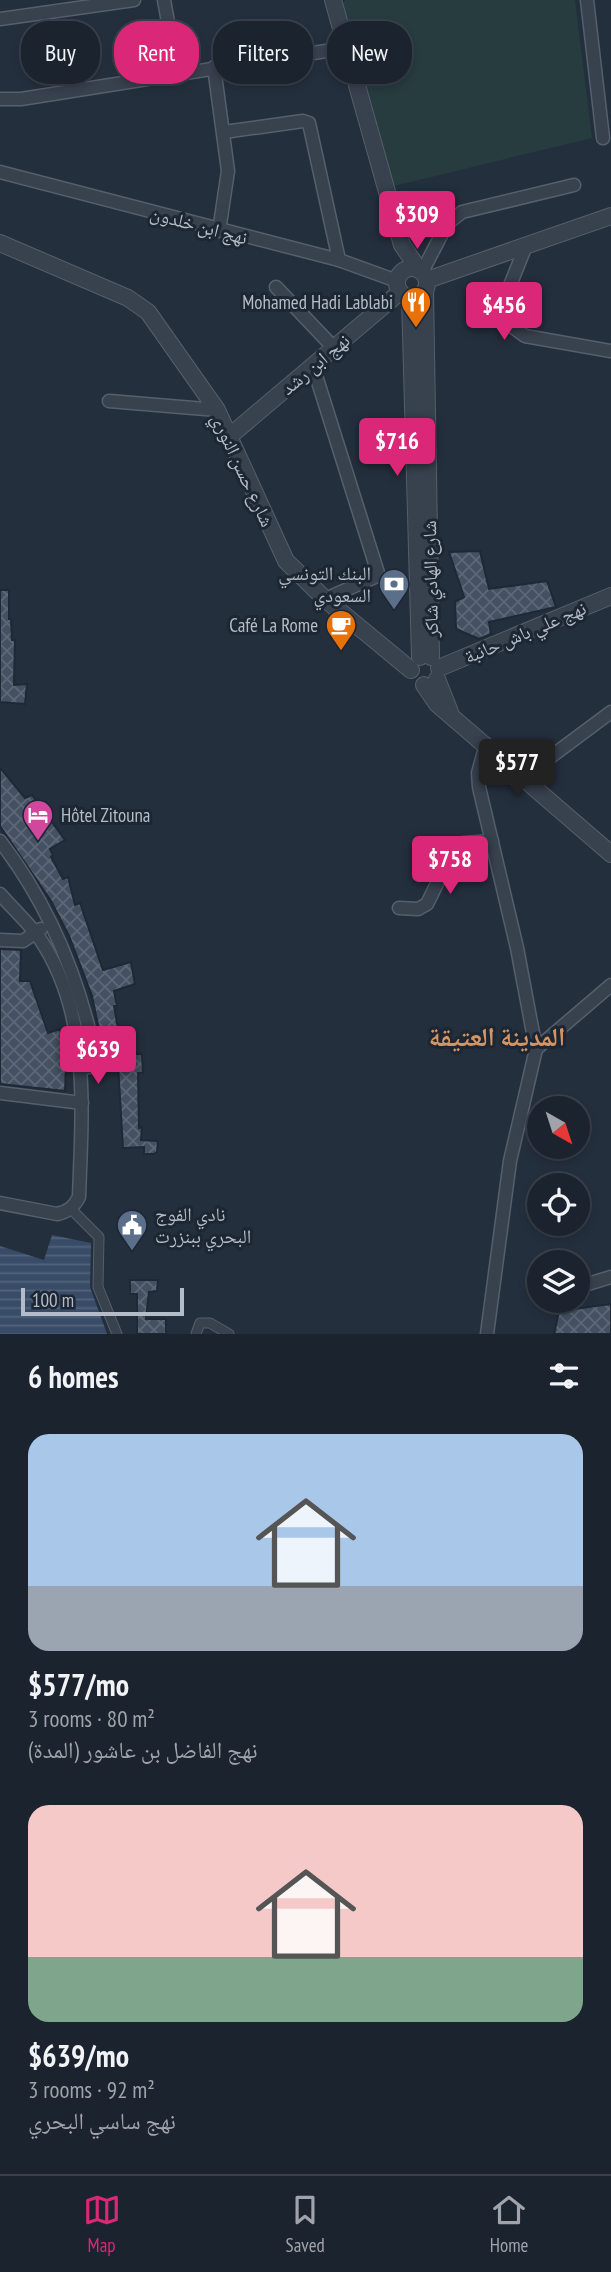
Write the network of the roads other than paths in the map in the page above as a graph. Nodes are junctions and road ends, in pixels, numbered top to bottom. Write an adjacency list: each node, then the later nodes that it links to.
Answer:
1 (134, 0): 5 (street)
2 (164, 0): 6 (street)
3 (333, 0): 7 (street)
4 (587, 0): 12 (street)
5 (0, 19)
6 (168, 21)
7 (338, 21)
8 (114, 83): 13 (street)
9 (217, 84): 14 (street)
10 (355, 84): 23 (street)
11 (611, 86): 12 (street)
12 (597, 87): 15 (street)
13 (0, 99)
14 (224, 132): 19 (street); 22 (street)
15 (603, 138)
16 (0, 172): 19 (street, نهج ابن خلدون)
17 (574, 185): 23 (street)
18 (611, 216): 21 (street)
19 (219, 231): 22 (street, نهج ابن خلدون)
20 (0, 243): 29 (street, شارع حسن النوري)
21 (525, 248): 23 (street); 26 (street)
22 (339, 260): 23 (street, نهج ابن خلدون)
23 (413, 283): 25 (street, نهج ابن رشد); 33 (street, شارع الهادي شاكر)
24 (276, 287): 25 (street)
25 (334, 348): 27 (street, نهج ابن رشد)
26 (611, 351)
27 (313, 366): 30 (street, نهج ابن رشد); 32 (street)
28 (109, 401): 29 (street)
29 (217, 411): 30 (street, شارع حسن النوري)
30 (231, 435): 32 (street, شارع حسن النوري)
31 (611, 596): 33 (street, نهج علي باش حانبة)
32 (325, 599): 33 (street, شارع حسن النوري)
33 (427, 669): 35 (street, شارع حسن النوري)
34 (611, 712): 36 (street)
35 (486, 744): 36 (street, شارع حسن النوري); 38 (street)
36 (521, 779): 39 (street, شارع حسن النوري)
37 (0, 841): 42 (street)
38 (492, 841): 41 (street); 46 (street)
39 (611, 854)
40 (0, 894): 43 (street)
41 (399, 908)
42 (51, 921): 43 (street); 47 (street)
43 (35, 933): 44 (street); 47 (street)
44 (0, 940)
45 (611, 985): 46 (street)
46 (536, 1049): 57 (street)
47 (81, 1069): 49 (street)
48 (0, 1093): 49 (street)
49 (82, 1103): 51 (street)
50 (0, 1203): 51 (street)
51 (70, 1209): 54 (street)
52 (611, 1277): 53 (street)
53 (590, 1283)
54 (117, 1334)
55 (196, 1334): 56 (street)
56 (229, 1334)
57 (487, 1334)

